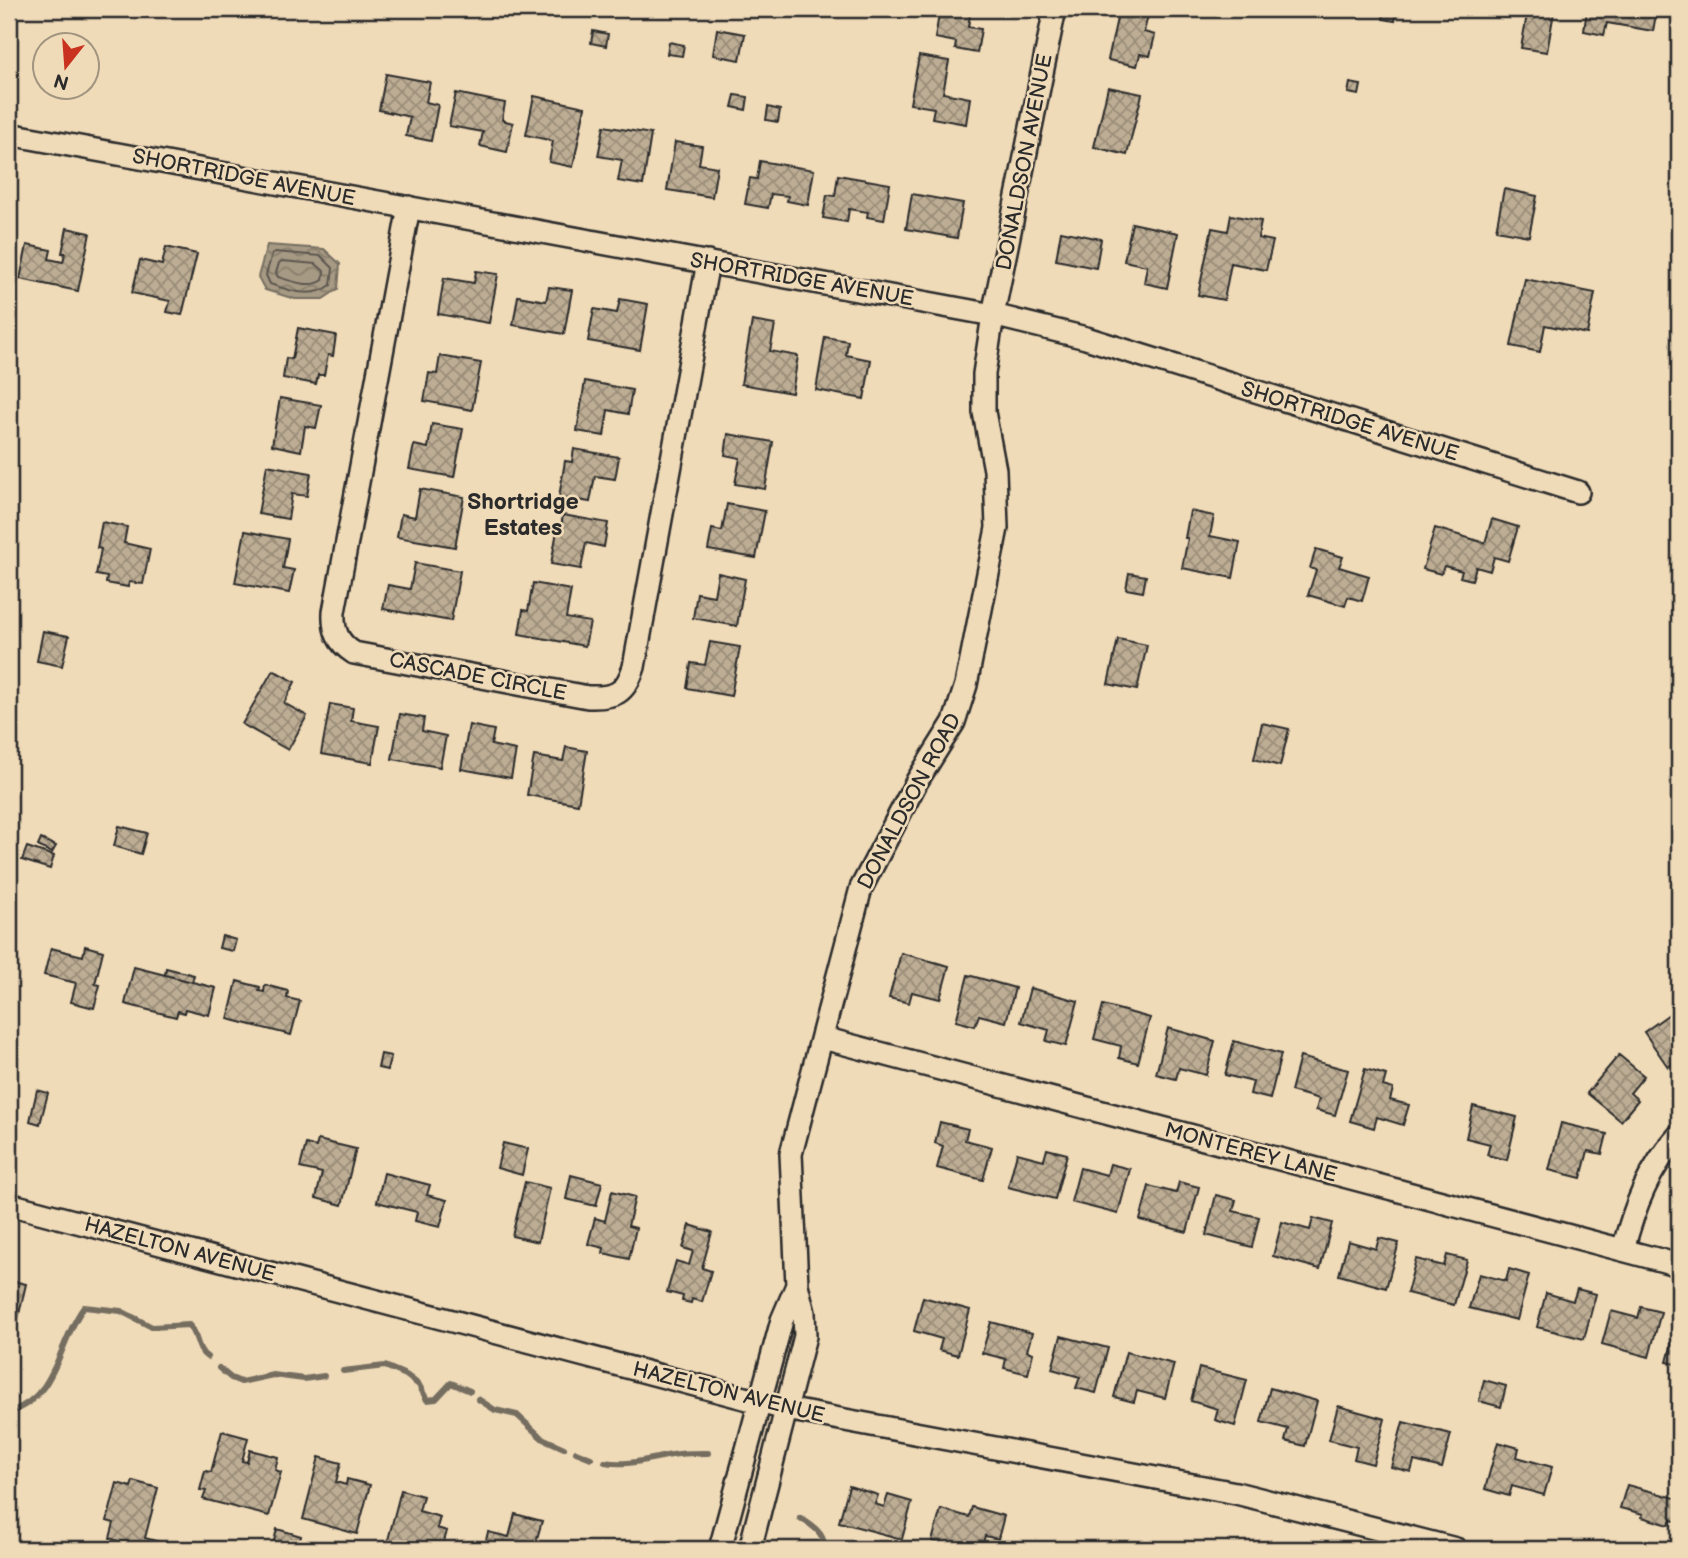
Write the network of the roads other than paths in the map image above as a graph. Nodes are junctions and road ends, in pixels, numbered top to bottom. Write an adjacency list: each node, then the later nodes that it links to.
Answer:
1 (1055, 9): 5 (street, DONALDSON AVENUE)
2 (9, 134): 3 (street, SHORTRIDGE AVENUE)
3 (409, 207): 4 (street, SHORTRIDGE AVENUE); 4 (street, CASCADE CIRCLE)
4 (708, 262): 5 (street, SHORTRIDGE AVENUE)
5 (993, 314): 6 (street, SHORTRIDGE AVENUE); 7 (street, DONALDSON ROAD)
6 (1578, 492)
7 (823, 1038): 10 (street, MONTEREY LANE); 12 (street, DONALDSON ROAD)
8 (1679, 1135): 10 (street)
9 (9, 1204): 13 (street, HAZELTON AVENUE)
10 (1623, 1250): 11 (street, MONTEREY LANE)
11 (1679, 1265)
12 (797, 1285): 13 (street, DONALDSON ROAD); 14 (street, DONALDSON ROAD)
13 (758, 1402): 14 (street, HAZELTON AVENUE); 15 (street, DONALDSON ROAD)
14 (786, 1409): 16 (street, DONALDSON ROAD); 17 (street, HAZELTON AVENUE)
15 (720, 1549)
16 (750, 1549)
17 (1456, 1549)

